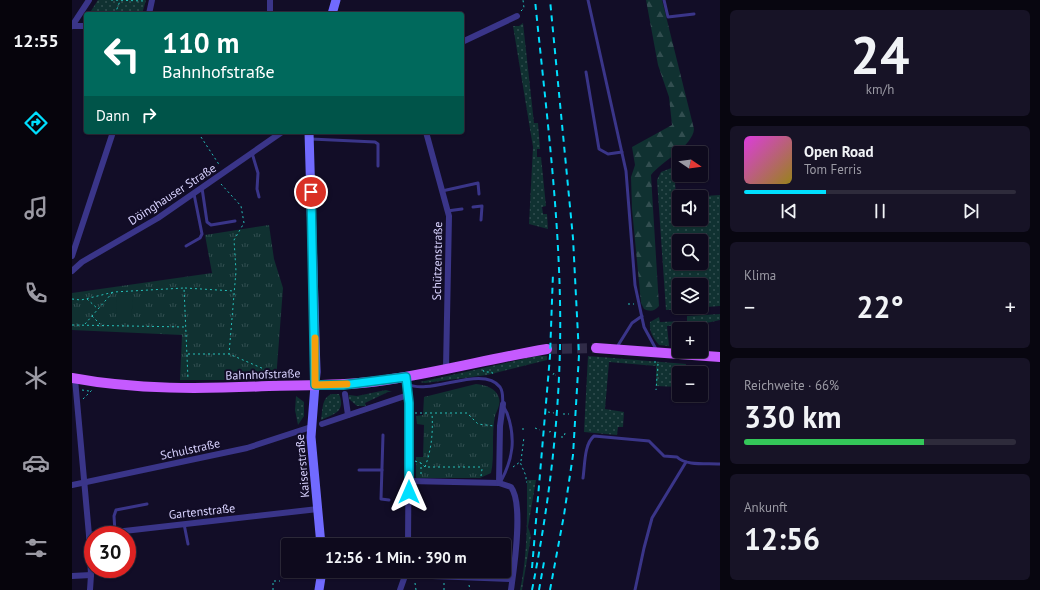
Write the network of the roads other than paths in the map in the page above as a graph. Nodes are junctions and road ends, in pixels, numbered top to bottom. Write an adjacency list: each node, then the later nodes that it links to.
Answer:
1 (89, 0): 12 (street)
2 (270, 0): 8 (street)
3 (336, 0): 9 (main road)
4 (588, 0): 20 (lane)
5 (664, 0): 10 (lane)
6 (152, 1): 7 (street)
7 (149, 12)
8 (270, 12)
9 (333, 12)
10 (694, 14)
11 (517, 16): 14 (street)
12 (72, 26): 13 (street)
13 (84, 26)
14 (464, 41)
15 (586, 72): 20 (lane)
16 (112, 134): 34 (street)
17 (279, 134): 21 (street, Döinghauser Straße)
18 (309, 134): 22 (lane); 45 (main road, Kaiserstraße)
19 (427, 134): 24 (street, Schützenstraße)
20 (622, 152): 36 (lane)
21 (252, 153): 23 (street, Döinghauser Straße); 27 (lane)
22 (378, 166)
23 (202, 188): 25 (street, Döinghauser Straße); 32 (lane)
24 (442, 191): 26 (lane); 30 (street, Schützenstraße)
25 (194, 194): 33 (lane); 35 (street, Döinghauser Straße)
26 (479, 194)
27 (259, 197)
28 (473, 207): 31 (lane)
29 (462, 209): 30 (lane)
30 (447, 211): 42 (street, Schützenstraße)
31 (481, 220)
32 (235, 221)
33 (186, 246)
34 (72, 256)
35 (72, 271)
36 (642, 316): 39 (lane); 41 (lane)
37 (596, 348): 39 (main road)
38 (547, 349): 42 (main road, Bahnhofstraße)
39 (616, 349): 41 (main road)
40 (720, 356): 41 (main road)
41 (656, 357)
42 (446, 369): 43 (main road, Bahnhofstraße)
43 (406, 377): 45 (main road, Bahnhofstraße); 47 (street); 48 (lane)
44 (73, 379): 45 (main road, Bahnhofstraße); 59 (street)
45 (315, 385): 51 (main road, Kaiserstraße)
46 (345, 394): 49 (street)
47 (408, 395): 49 (street); 58 (street)
48 (503, 404): 60 (street); 60 (lane)
49 (348, 414): 50 (street)
50 (322, 424)
51 (311, 427): 59 (street, Schulstraße); 66 (main road, Kaiserstraße)
52 (382, 435): 56 (lane)
53 (686, 462): 54 (lane); 57 (lane); 85 (lane)
54 (720, 464)
55 (359, 470): 56 (lane)
56 (382, 470): 62 (lane)
57 (583, 478)
58 (409, 481): 60 (street); 64 (street)
59 (84, 482): 61 (street, Schulstraße); 68 (street)
60 (499, 483): 80 (street)
61 (72, 485)
62 (389, 500)
63 (401, 501): 64 (lane)
64 (409, 502): 72 (street)
65 (147, 504): 69 (lane)
66 (318, 510): 67 (street, Gartenstraße); 71 (main road, Kaiserstraße)
67 (184, 524): 70 (street, Gartenstraße); 73 (lane)
68 (88, 526)
69 (115, 526)
70 (136, 530)
71 (320, 538)
72 (408, 538)
73 (188, 544)
74 (84, 576): 75 (street)
75 (72, 578)
76 (91, 578): 81 (street)
77 (321, 578): 82 (main road)
78 (404, 578): 83 (street)
79 (488, 578): 80 (street)
80 (512, 579): 84 (street)
81 (90, 588)
82 (319, 590)
83 (400, 590)
84 (511, 590)
85 (635, 590)

